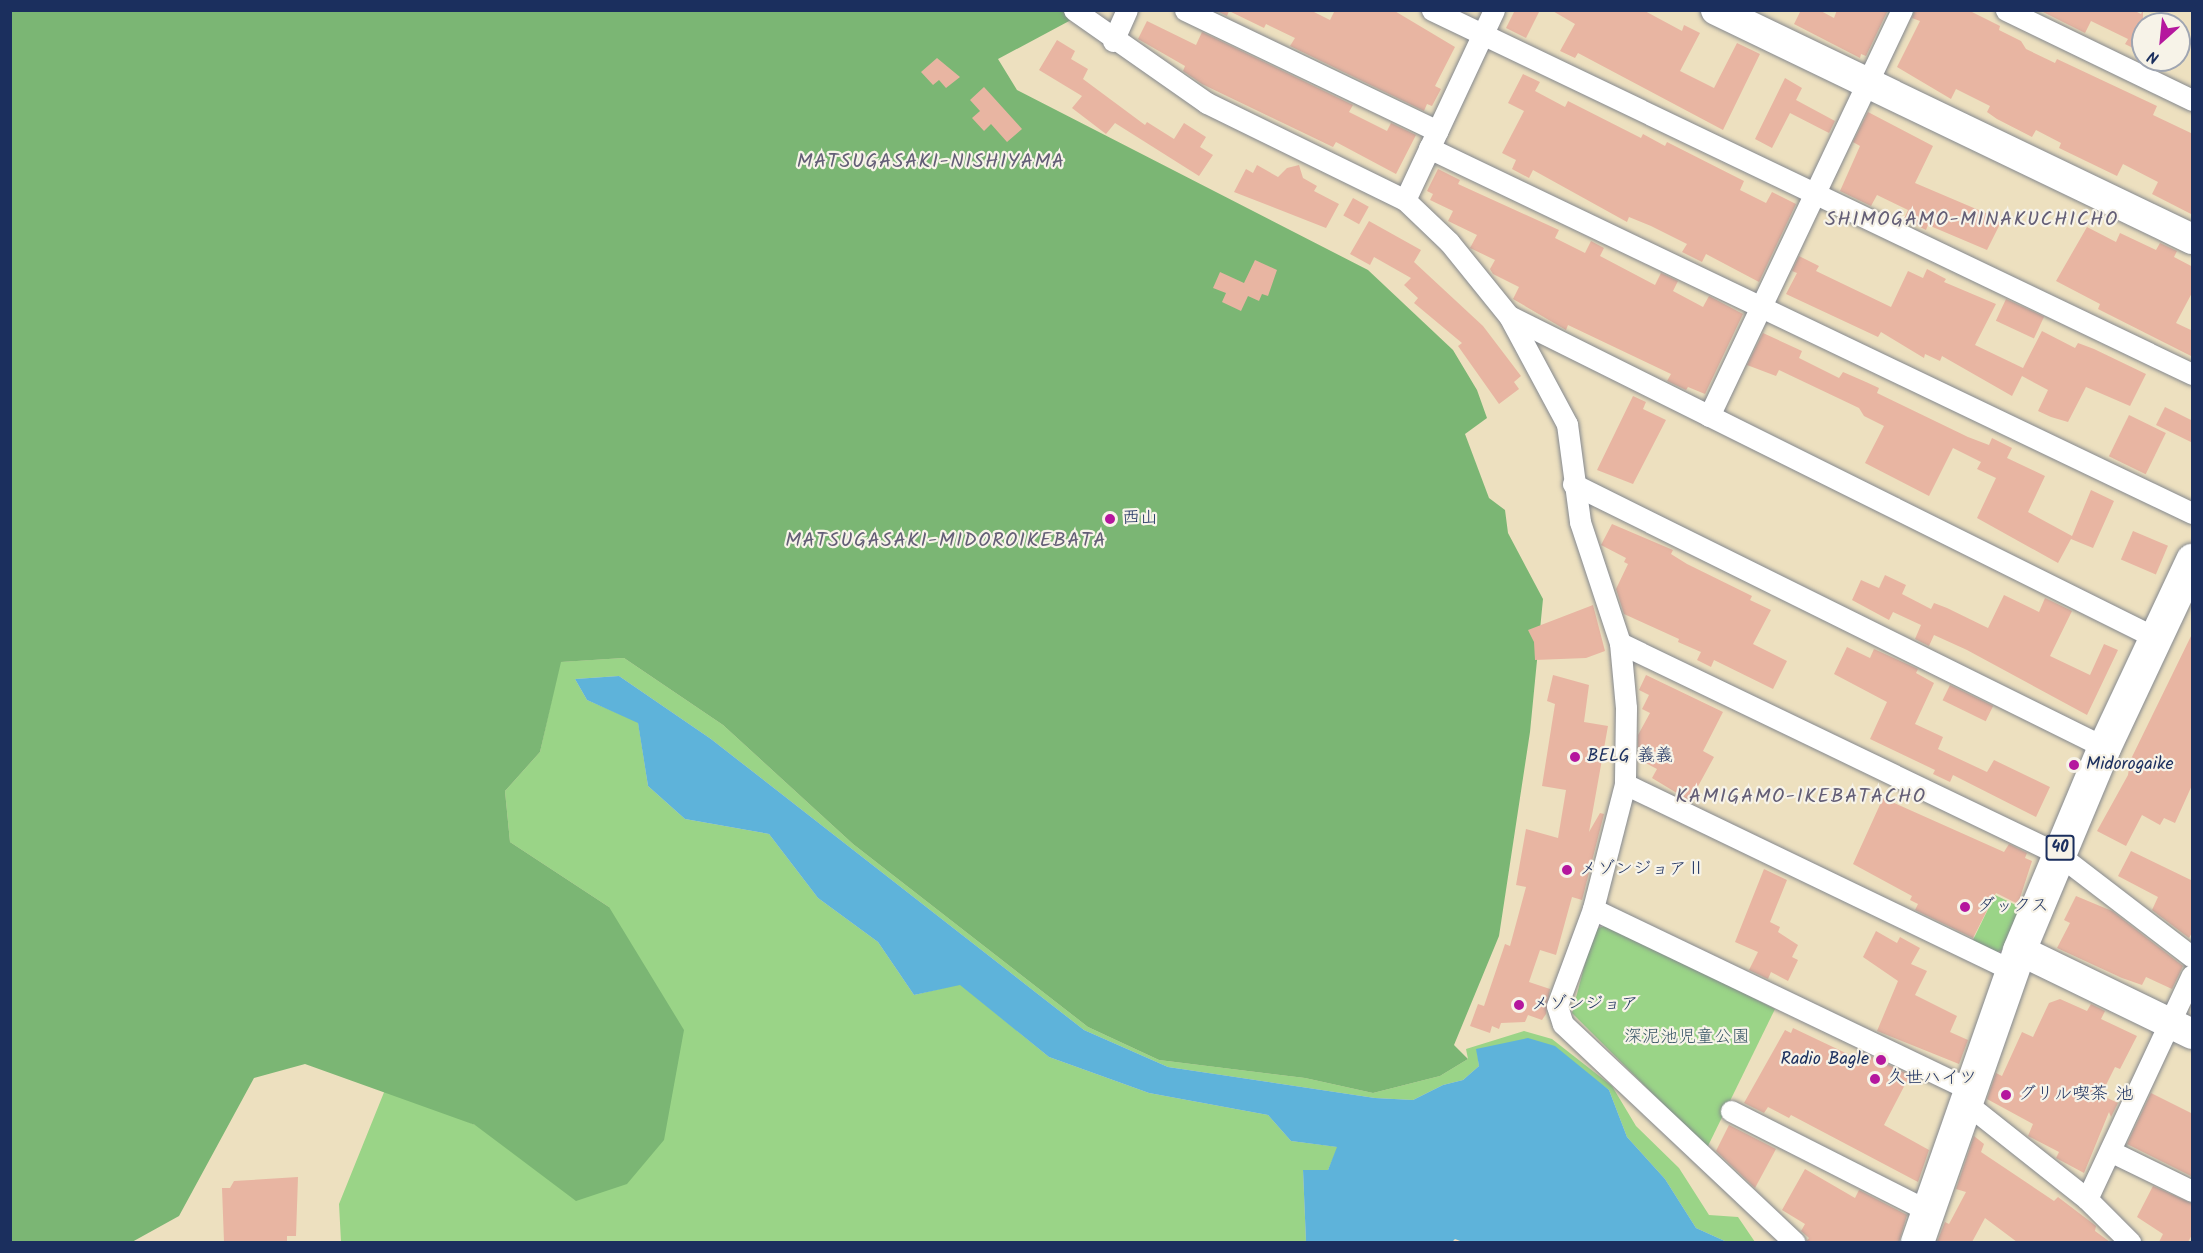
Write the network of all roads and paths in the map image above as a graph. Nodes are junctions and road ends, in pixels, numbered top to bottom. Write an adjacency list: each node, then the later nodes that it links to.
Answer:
1 (1074, 10): 10 (street)
2 (1127, 10): 10 (street)
3 (1185, 10): 13 (street)
4 (1432, 10): 9 (street)
5 (1494, 10): 9 (street)
6 (1716, 10): 11 (street)
7 (1902, 10): 11 (street)
8 (2006, 10): 12 (street)
9 (1482, 34): 13 (street); 14 (street)
10 (1113, 41): 15 (street)
11 (1867, 83): 14 (street); 16 (street)
12 (2193, 100)
13 (1433, 140): 15 (street); 17 (street)
14 (1815, 194): 17 (street); 19 (street)
15 (1405, 200): 18 (street)
16 (2193, 238)
17 (1763, 309): 20 (street); 22 (street)
18 (1509, 316): 20 (street); 21 (street)
19 (2193, 374)
20 (1709, 416): 24 (street)
21 (1573, 484): 25 (street); 26 (street)
22 (2193, 513)
23 (2193, 560): 24 (main road, 40)
24 (2156, 638): 26 (main road, 40)
25 (1620, 643): 27 (street); 28 (street)
26 (2104, 747): 28 (main road, 40)
27 (1624, 784): 29 (street); 31 (street)
28 (2058, 854): 30 (street); 31 (main road, 40)
29 (1593, 909): 34 (street); 40 (street)
30 (2193, 957)
31 (2015, 960): 33 (street); 34 (main road, 40)
32 (2193, 975): 33 (street)
33 (2181, 1029): 36 (street)
34 (1968, 1096): 38 (street); 39 (main road, 40)
35 (1731, 1111): 39 (street)
36 (2110, 1151): 37 (street); 38 (street)
37 (2193, 1191)
38 (2087, 1199): 42 (street)
39 (1928, 1211): 41 (main road, 40)
40 (1794, 1242)
41 (1917, 1242)
42 (2130, 1242)

